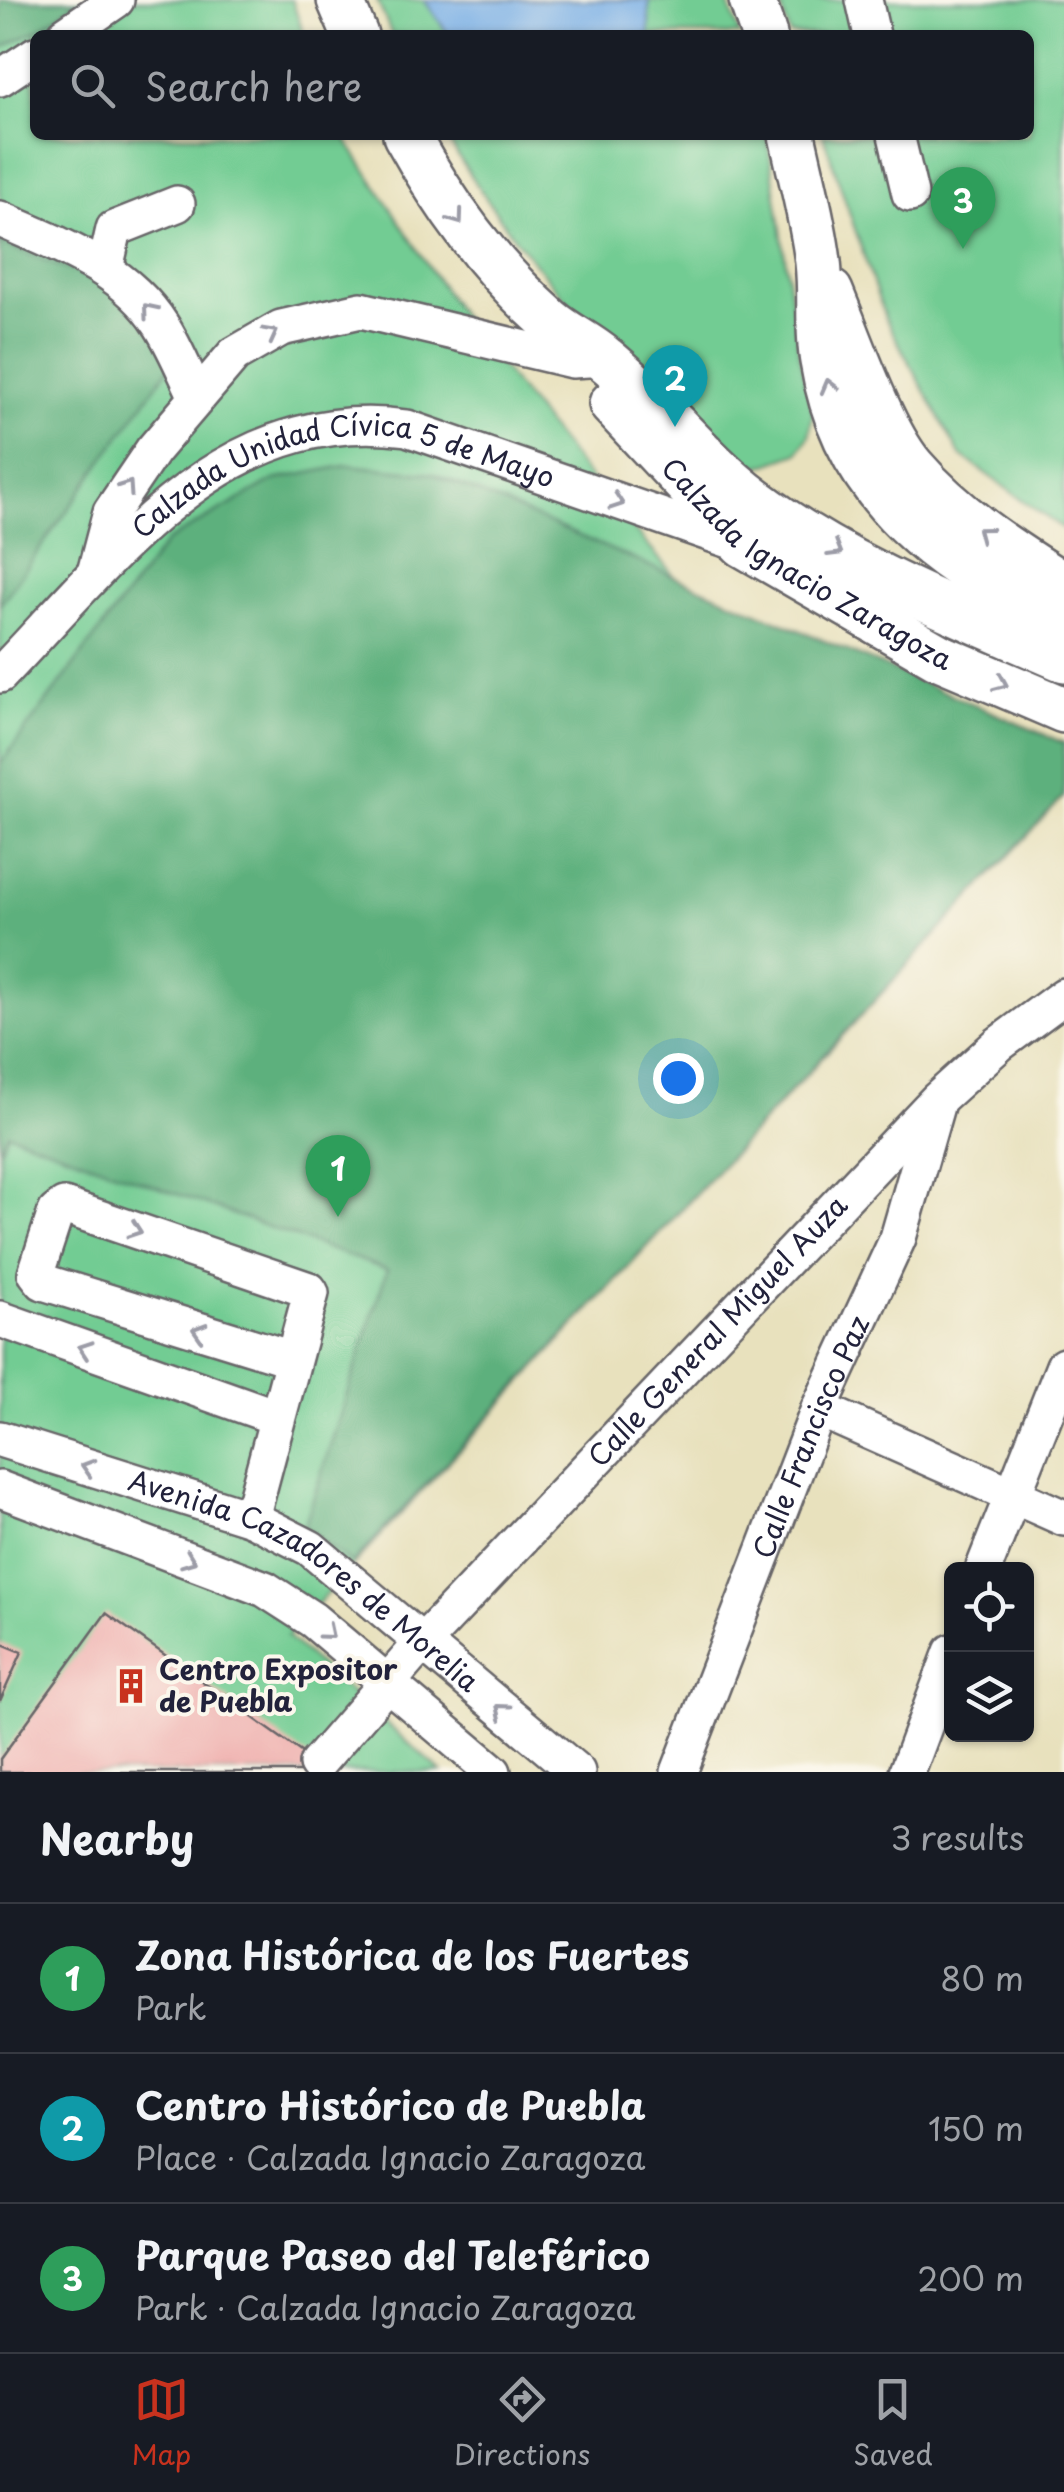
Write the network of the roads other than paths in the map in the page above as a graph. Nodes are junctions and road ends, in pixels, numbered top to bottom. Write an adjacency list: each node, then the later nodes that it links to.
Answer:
1 (116, 0): 5 (street)
2 (340, 0): 6 (main road)
3 (752, 0): 7 (main road)
4 (864, 0): 8 (street)
5 (73, 30)
6 (353, 30)
7 (762, 30)
8 (871, 30)
9 (30, 58): 10 (street)
10 (0, 78)
11 (409, 140): 19 (main road, Calzada Ignacio Zaragoza, one-way to 19)
12 (793, 140): 17 (main road)
13 (897, 140): 14 (street)
14 (910, 194)
15 (177, 204): 18 (street)
16 (0, 219): 18 (street)
17 (818, 262): 23 (main road, one-way to 17); 24 (main road, one-way to 17)
18 (105, 269): 20 (street, one-way to 18)
19 (576, 347): 20 (street, one-way to 19); 21 (main road, Calzada Ignacio Zaragoza); 25 (main road, Calzada Ignacio Zaragoza, one-way to 25)
20 (196, 395): 22 (street, one-way to 20)
21 (742, 544): 22 (street, Calzada Unidad Cívica 5 de Mayo, one-way to 21); 27 (main road, Calzada Ignacio Zaragoza, one-way to 27)
22 (94, 578): 26 (street, Calzada Unidad Cívica 5 de Mayo)
23 (1064, 586)
24 (1064, 622)
25 (1064, 658)
26 (0, 675)
27 (1064, 710)
28 (1064, 996): 29 (street, Calle General Miguel Auza)
29 (938, 1100): 33 (street, Calle Francisco Paz); 41 (street, Calle General Miguel Auza)
30 (0, 1320): 34 (street, one-way to 30)
31 (292, 1359): 31 (street, one-way to 31); 34 (street)
32 (1064, 1366): 37 (street)
33 (820, 1409): 37 (street); 47 (street, Calle Francisco Paz)
34 (276, 1416): 38 (street)
35 (0, 1439): 38 (street, Avenida Cazadores de Morelia, one-way to 35)
36 (0, 1489): 43 (street, Avenida Cazadores de Morelia, one-way to 43)
37 (1011, 1494): 39 (street); 40 (street)
38 (251, 1518): 41 (street, Avenida Cazadores de Morelia)
39 (1064, 1518)
40 (986, 1562)
41 (422, 1642): 43 (street, Calle General Miguel Auza); 46 (street, Avenida Cazadores de Morelia, one-way to 41)
42 (944, 1673): 48 (street)
43 (386, 1683): 44 (street, Calle General Miguel Auza); 45 (street, Avenida Cazadores de Morelia)
44 (318, 1764)
45 (493, 1772)
46 (577, 1772)
47 (679, 1772)
48 (906, 1772)

